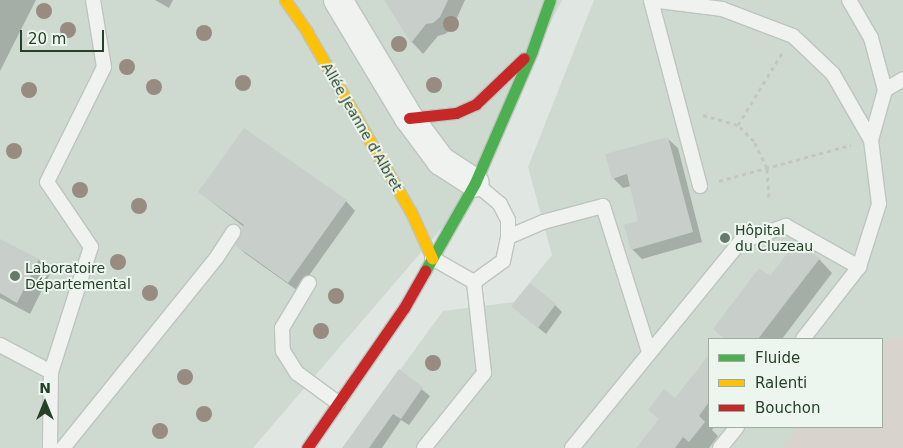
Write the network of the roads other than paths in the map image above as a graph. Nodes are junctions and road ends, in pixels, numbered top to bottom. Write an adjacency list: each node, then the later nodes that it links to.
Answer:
1 (93, 0): 22 (lane)
2 (285, 0): 15 (main road, Allée Jeanne d'Albret)
3 (338, 0): 9 (street)
4 (550, 0): 6 (main road)
5 (849, 0): 8 (lane)
6 (532, 50): 9 (main road); 11 (main road)
7 (903, 80): 8 (lane)
8 (885, 90): 10 (lane)
9 (409, 118): 11 (street)
10 (870, 140): 12 (lane); 16 (lane)
11 (475, 183): 14 (lane); 15 (main road)
12 (700, 186)
13 (233, 232): 26 (lane)
14 (508, 237): 17 (lane); 21 (lane)
15 (432, 258): 17 (lane); 23 (main road)
16 (859, 267): 19 (lane); 21 (lane)
17 (474, 282): 28 (lane)
18 (309, 283): 23 (lane)
19 (805, 338)
20 (0, 345): 22 (lane)
21 (649, 352): 29 (lane)
22 (50, 372): 25 (lane)
23 (338, 403): 27 (main road)
24 (736, 428): 30 (lane)
25 (50, 448)
26 (63, 448)
27 (307, 448)
28 (424, 448)
29 (572, 448)
30 (720, 448)

